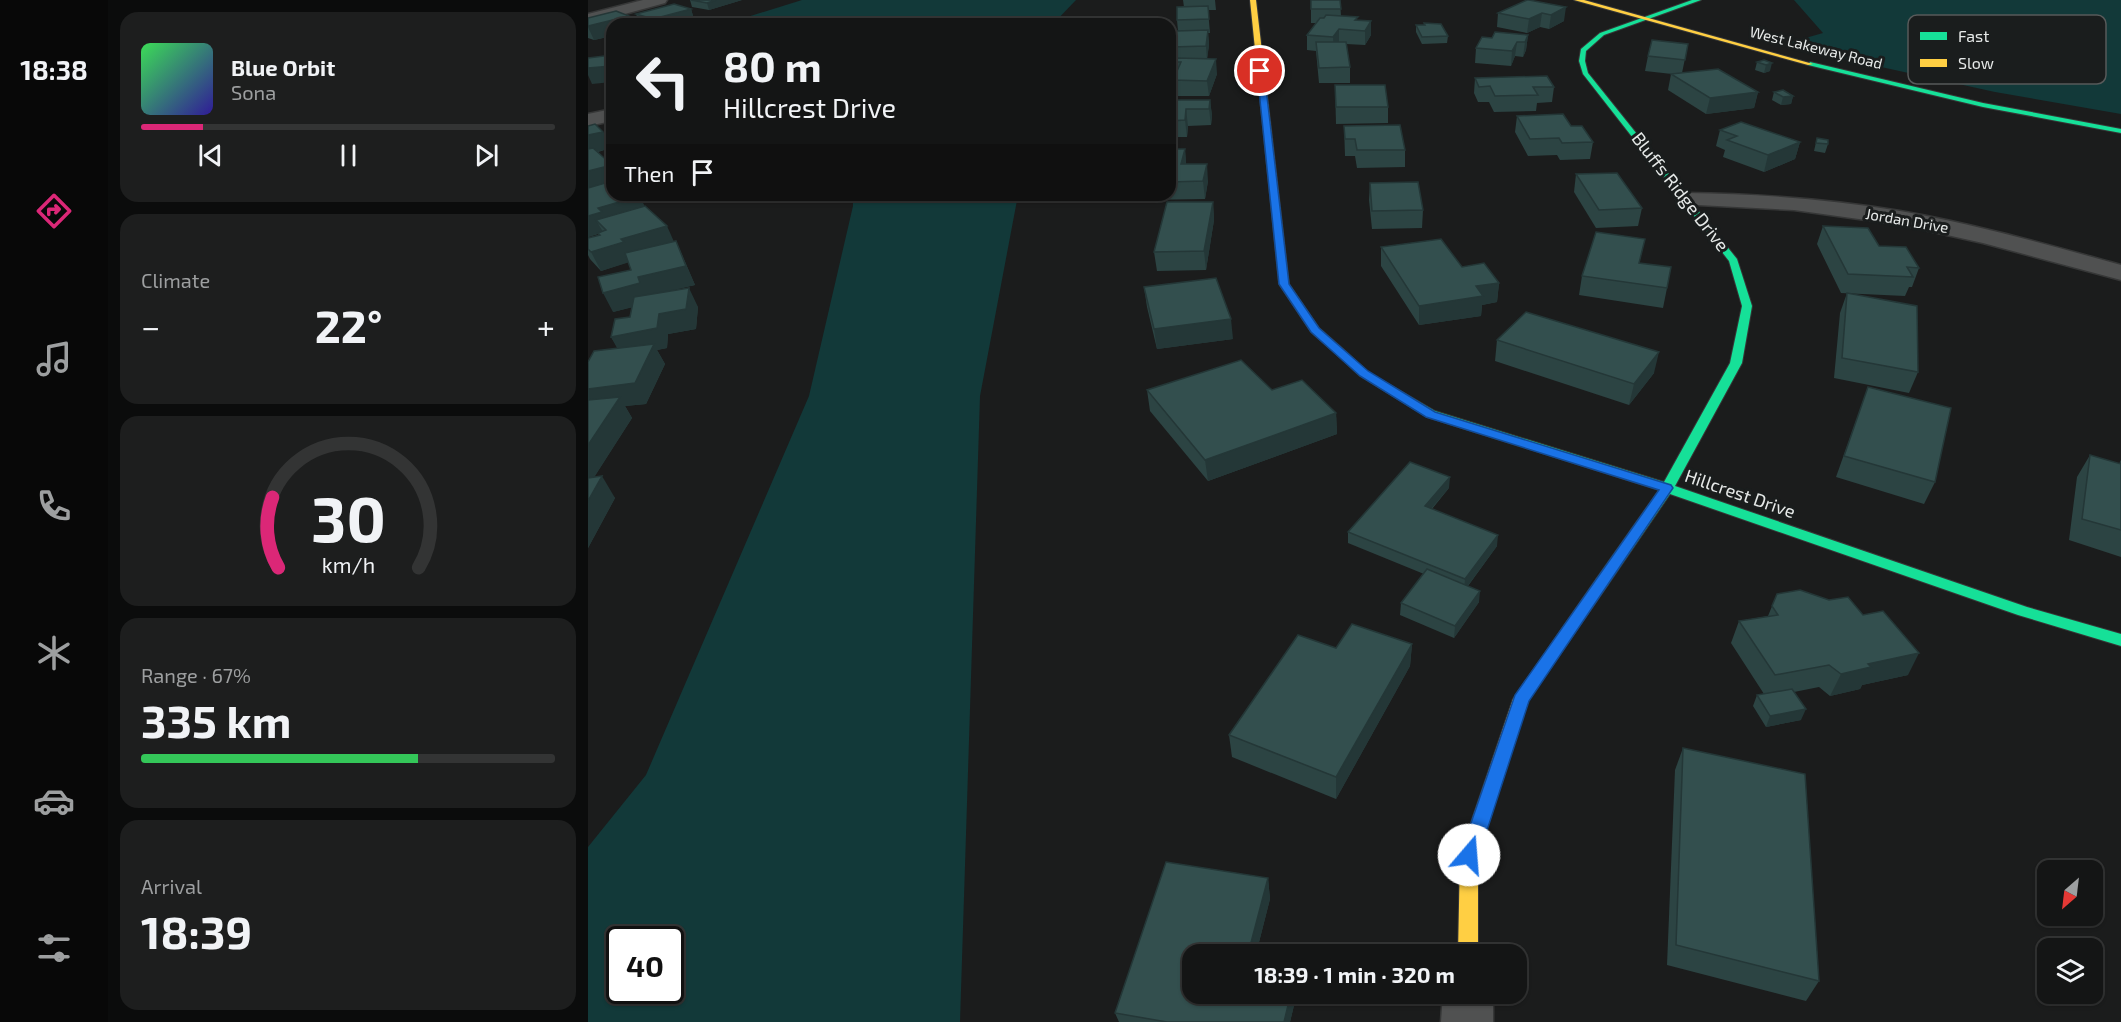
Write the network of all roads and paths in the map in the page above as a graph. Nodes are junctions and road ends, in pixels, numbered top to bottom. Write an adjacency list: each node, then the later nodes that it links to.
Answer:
1 (660, 0): 5 (street)
2 (1252, 0): 12 (street, Hillcrest Drive)
3 (1577, 0): 6 (street, West Lakeway Road)
4 (1698, 0): 6 (street)
5 (588, 19)
6 (1640, 19): 9 (street, West Lakeway Road); 10 (street, Bluffs Ridge Drive)
7 (606, 116): 8 (street)
8 (588, 120)
9 (2121, 131)
10 (1687, 199): 11 (street, Jordan Drive); 12 (street, Bluffs Ridge Drive)
11 (2121, 273)
12 (1667, 488): 13 (street, Hillcrest Drive); 14 (street, Bluffs Ridge Drive)
13 (2121, 640)
14 (1468, 944)
15 (1468, 1004): 16 (street)
16 (1467, 1022)

